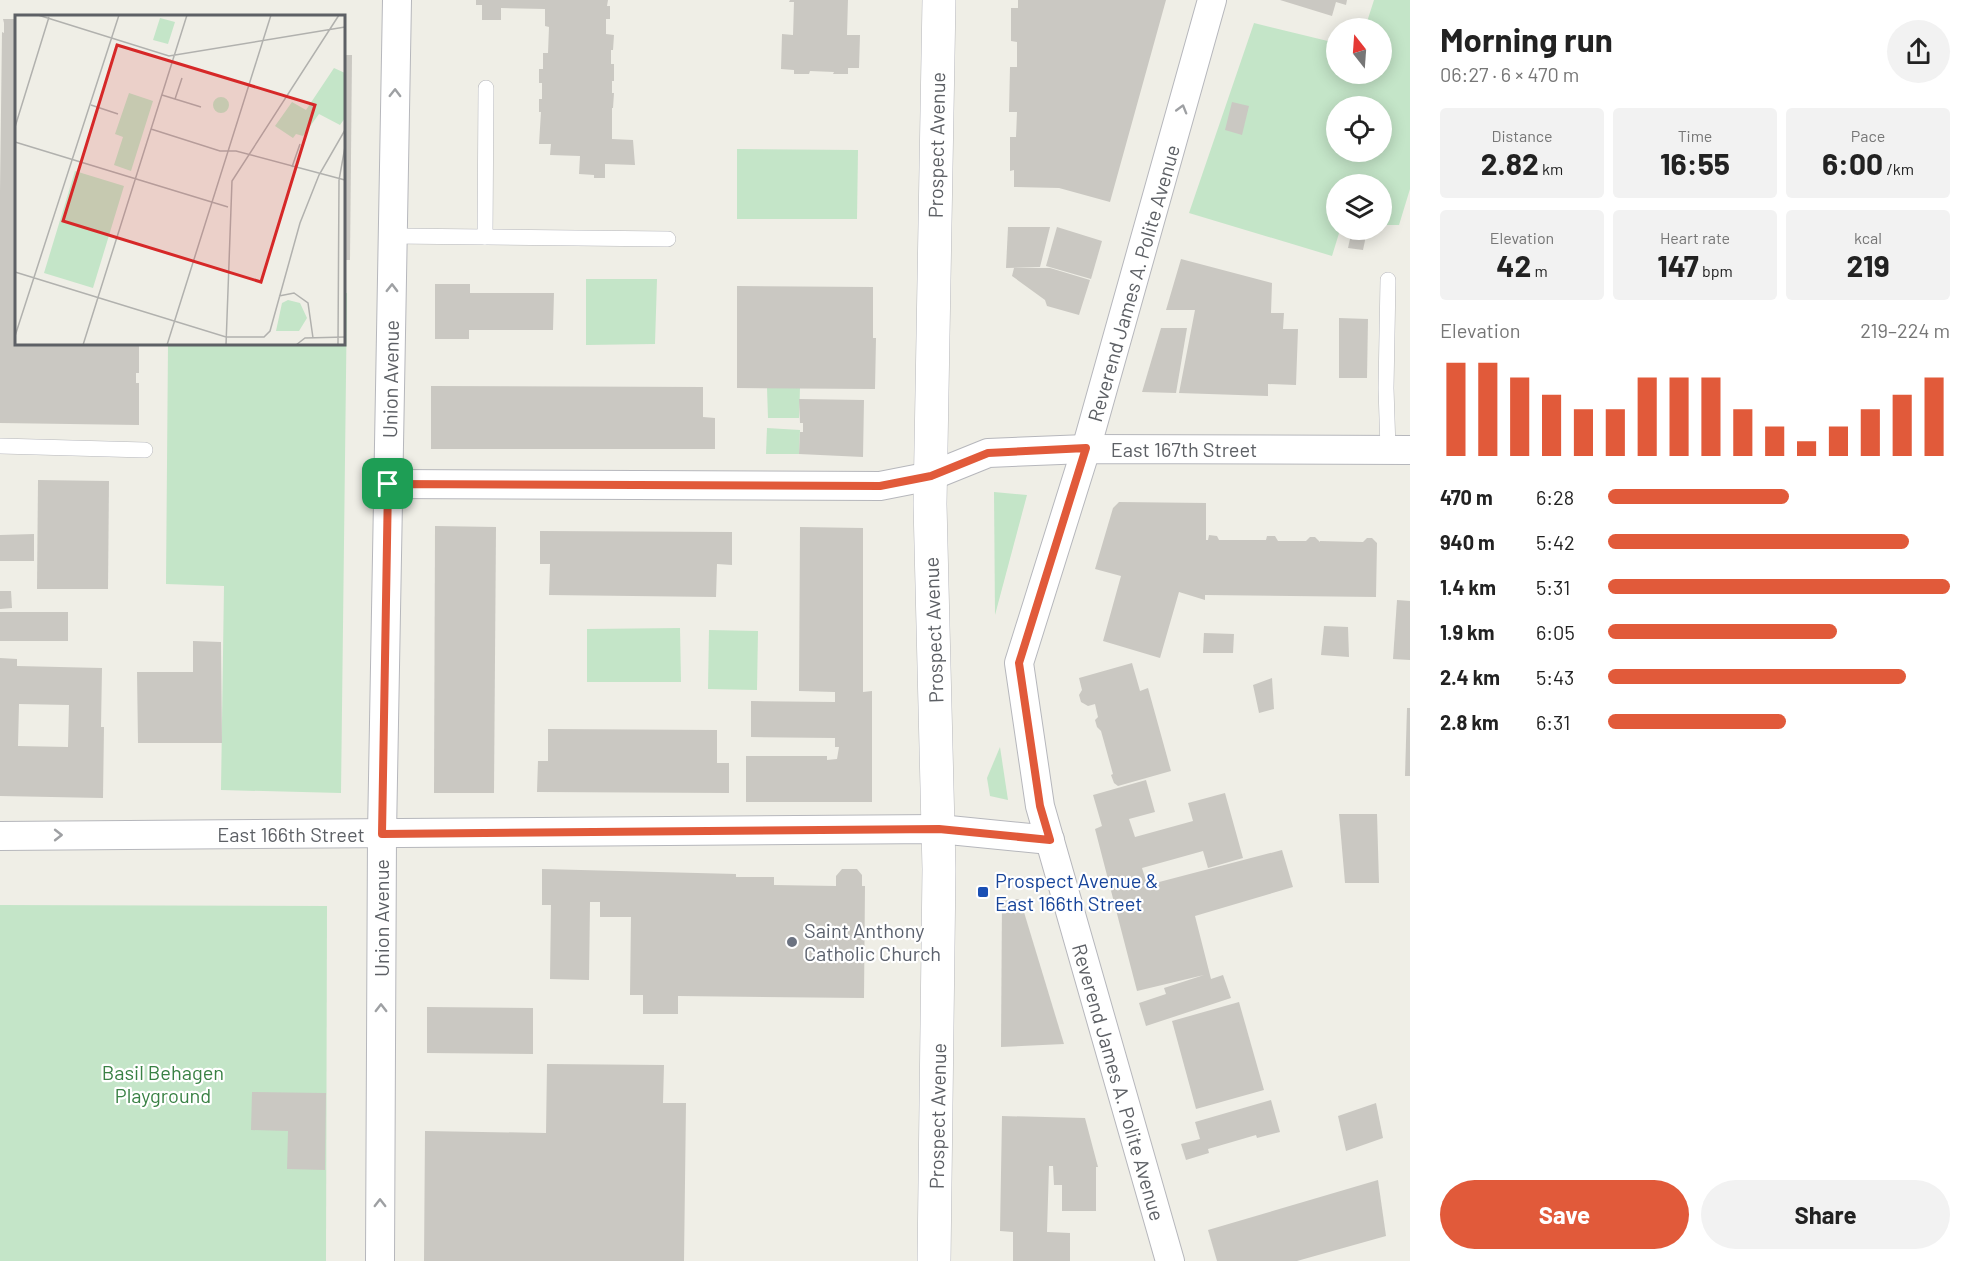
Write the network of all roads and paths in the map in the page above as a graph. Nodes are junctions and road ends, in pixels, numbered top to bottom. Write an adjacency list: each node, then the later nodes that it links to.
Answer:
1 (397, 0): 5 (street, Union Avenue, one-way to 1)
2 (939, 0): 13 (street, Prospect Avenue)
3 (1212, 0): 10 (street, Reverend James A. Polite Avenue, one-way to 3)
4 (486, 88): 6 (lane)
5 (393, 236): 6 (lane); 14 (street, Union Avenue, one-way to 5)
6 (485, 237): 7 (lane)
7 (668, 239)
8 (1388, 280): 12 (lane)
9 (0, 446): 11 (lane)
10 (1086, 448): 12 (street, East 167th Street); 13 (street, East 167th Street); 18 (street, Reverend James A. Polite Avenue)
11 (145, 450)
12 (1399, 450)
13 (931, 476): 14 (street, East 167th Street); 15 (street, Prospect Avenue)
14 (388, 484): 16 (street, Union Avenue)
15 (939, 829): 16 (street, East 166th Street); 18 (street, East 166th Street); 20 (street, Prospect Avenue)
16 (382, 834): 17 (street, East 166th Street, one-way to 16); 19 (street, Union Avenue, one-way to 16)
17 (0, 836)
18 (1050, 840): 21 (street, Reverend James A. Polite Avenue)
19 (380, 1261)
20 (934, 1261)
21 (1170, 1261)

